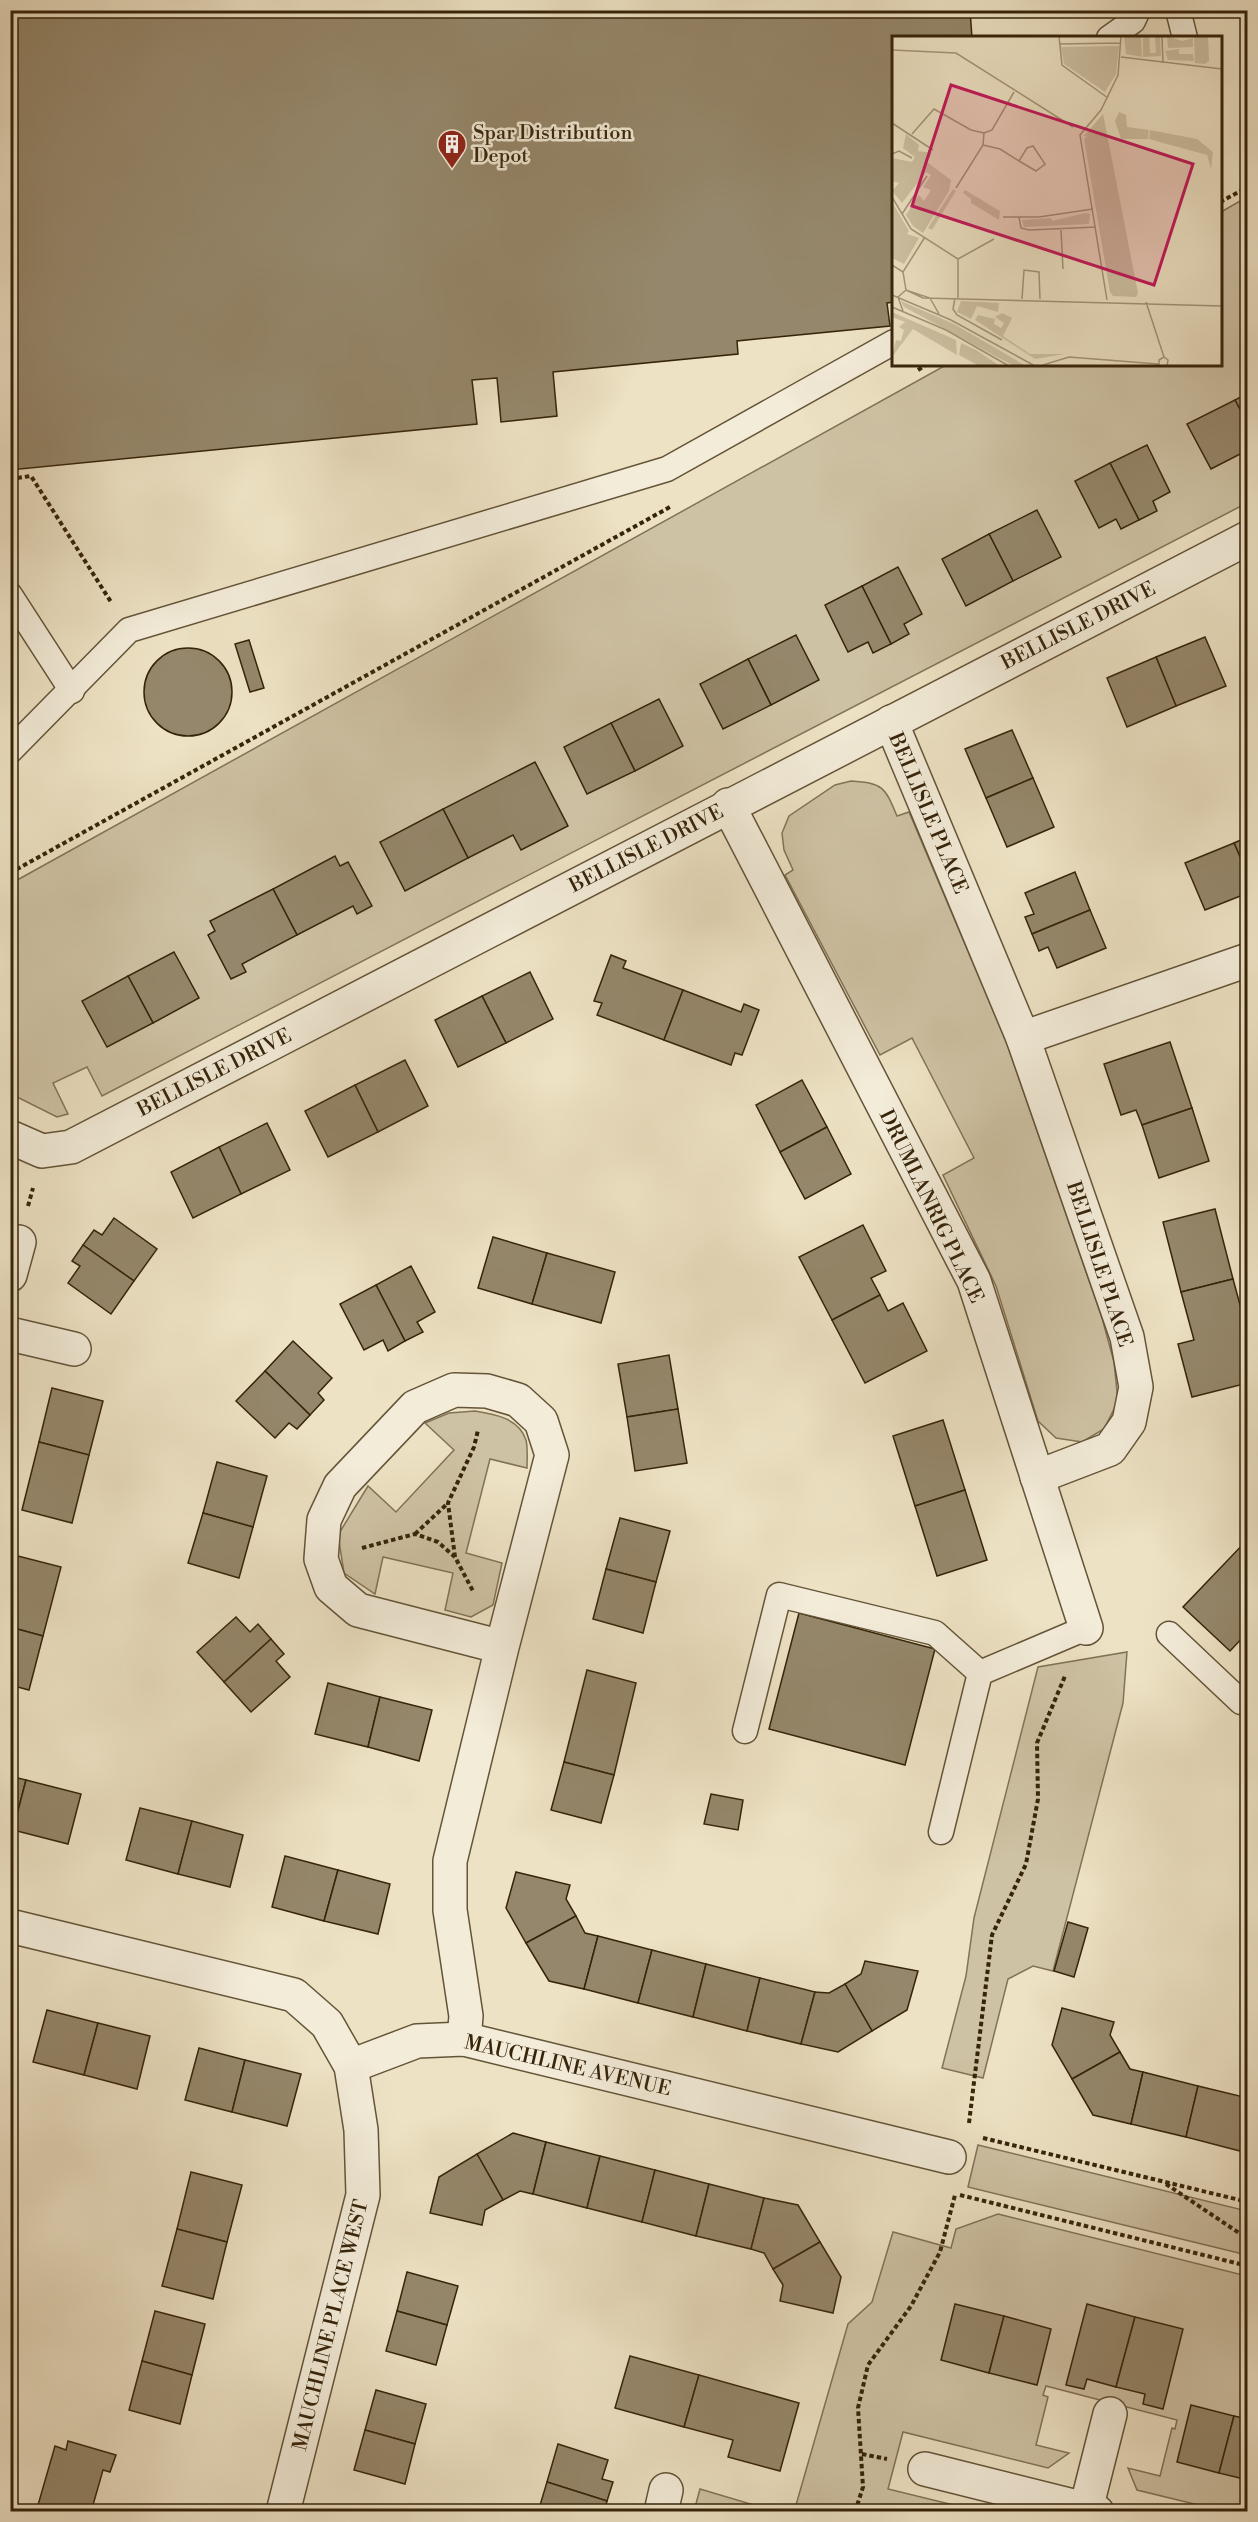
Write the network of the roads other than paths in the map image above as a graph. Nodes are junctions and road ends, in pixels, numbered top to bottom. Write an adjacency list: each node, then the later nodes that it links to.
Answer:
1 (1138, 10): 3 (lane)
2 (1178, 10): 4 (lane)
3 (1112, 36)
4 (1184, 36)
5 (892, 343): 8 (lane)
6 (1248, 538): 9 (street, BELLISLE DRIVE)
7 (10, 595): 8 (lane)
8 (72, 691): 10 (lane)
9 (891, 722): 11 (street, BELLISLE DRIVE); 13 (street, BELLISLE PLACE)
10 (10, 751)
11 (728, 806): 14 (street, BELLISLE DRIVE); 19 (street, DRUMLANRIG PLACE)
12 (1248, 960): 13 (street)
13 (1023, 1038): 19 (street, BELLISLE PLACE)
14 (10, 1137)
15 (19, 1242): 16 (street)
16 (10, 1275)
17 (10, 1334): 18 (street)
18 (74, 1349)
19 (1037, 1477): 20 (street, DRUMLANRIG PLACE)
20 (1086, 1628): 23 (lane)
21 (1169, 1634): 24 (lane)
22 (502, 1647): 22 (street); 28 (street)
23 (980, 1672): 25 (lane); 26 (lane)
24 (1248, 1695)
25 (745, 1731)
26 (941, 1832)
27 (10, 1926): 29 (street)
28 (464, 2039): 29 (street, MAUCHLINE AVENUE); 30 (street, MAUCHLINE AVENUE)
29 (351, 2066): 34 (street, MAUCHLINE PLACE WEST)
30 (958, 2146)
31 (1110, 2414): 33 (street)
32 (910, 2465): 33 (street)
33 (1091, 2510)
34 (283, 2511)

